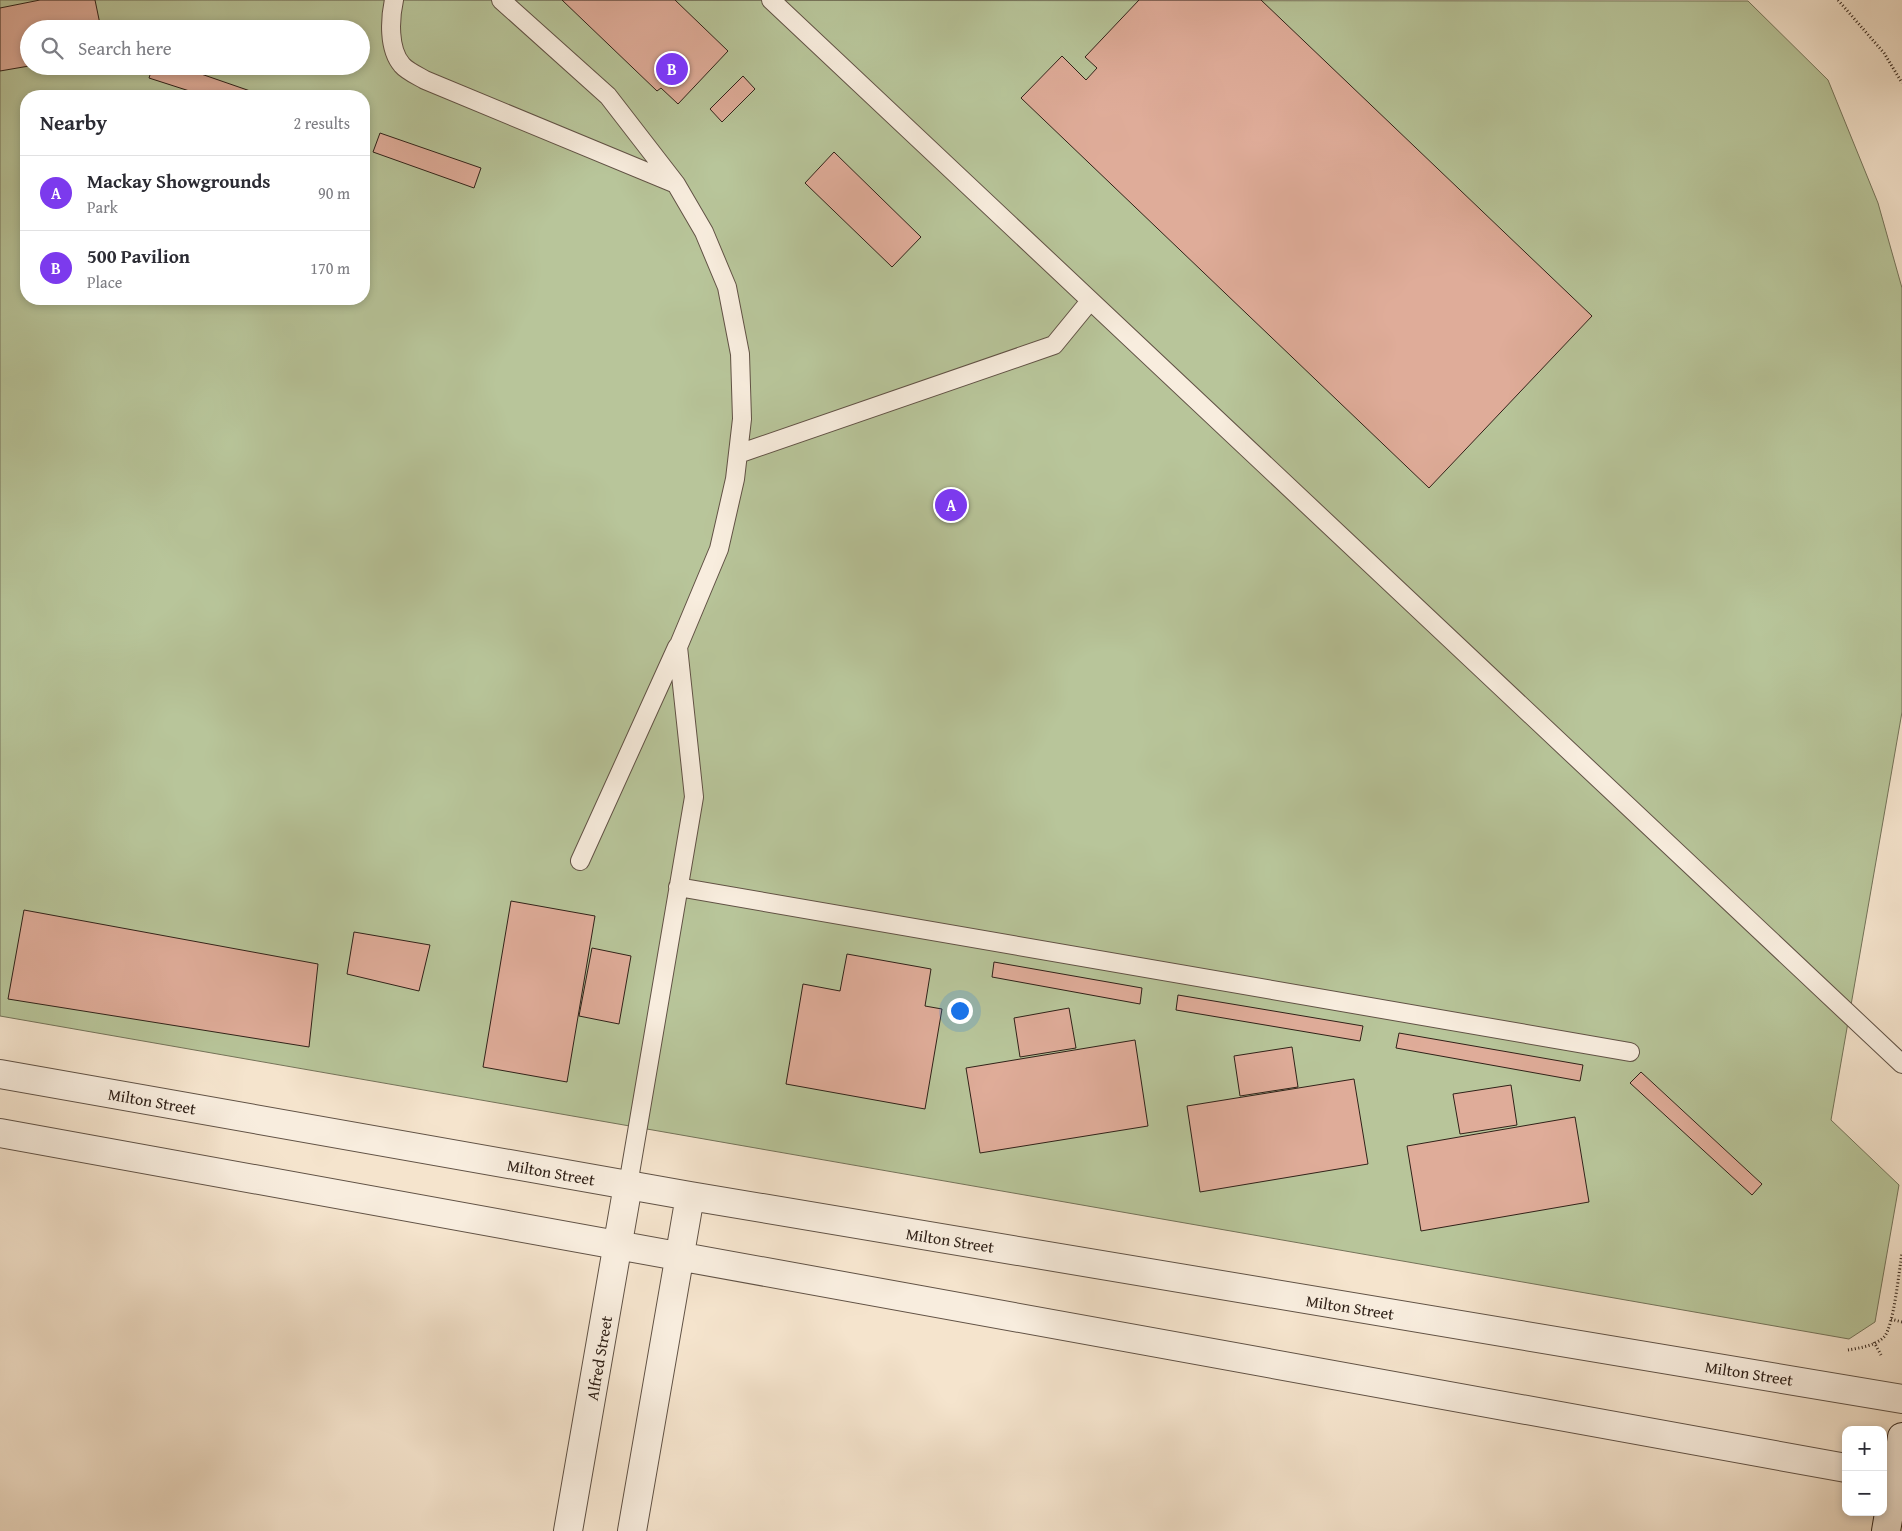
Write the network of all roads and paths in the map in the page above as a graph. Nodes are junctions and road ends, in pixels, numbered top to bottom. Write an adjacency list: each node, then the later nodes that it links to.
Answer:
1 (394, 0): 6 (lane)
2 (501, 0): 6 (lane)
3 (771, 0): 7 (lane)
4 (1838, 0): 5 (path)
5 (1902, 83)
6 (676, 184): 8 (lane)
7 (1090, 301): 8 (lane); 13 (lane)
8 (738, 454): 9 (lane)
9 (678, 647): 10 (lane); 11 (lane)
10 (580, 861)
11 (678, 887): 12 (lane); 16 (lane)
12 (1630, 1052)
13 (1902, 1064)
14 (0, 1074): 16 (street, Milton Street)
15 (0, 1133): 18 (street)
16 (628, 1186): 17 (street, Milton Street); 18 (street, Alfred Street)
17 (690, 1196): 20 (street); 26 (street, Milton Street)
18 (617, 1245): 20 (street); 30 (street, Alfred Street)
19 (1902, 1253): 21 (path)
20 (680, 1256): 28 (street); 31 (street)
21 (1891, 1319): 22 (path); 23 (path)
22 (1902, 1322)
23 (1874, 1342): 24 (path); 25 (path)
24 (1848, 1350)
25 (1881, 1354)
26 (1902, 1399)
27 (1902, 1437): 29 (street)
28 (1842, 1467)
29 (1893, 1476): 32 (street)
30 (568, 1531)
31 (632, 1531)
32 (1886, 1531)

